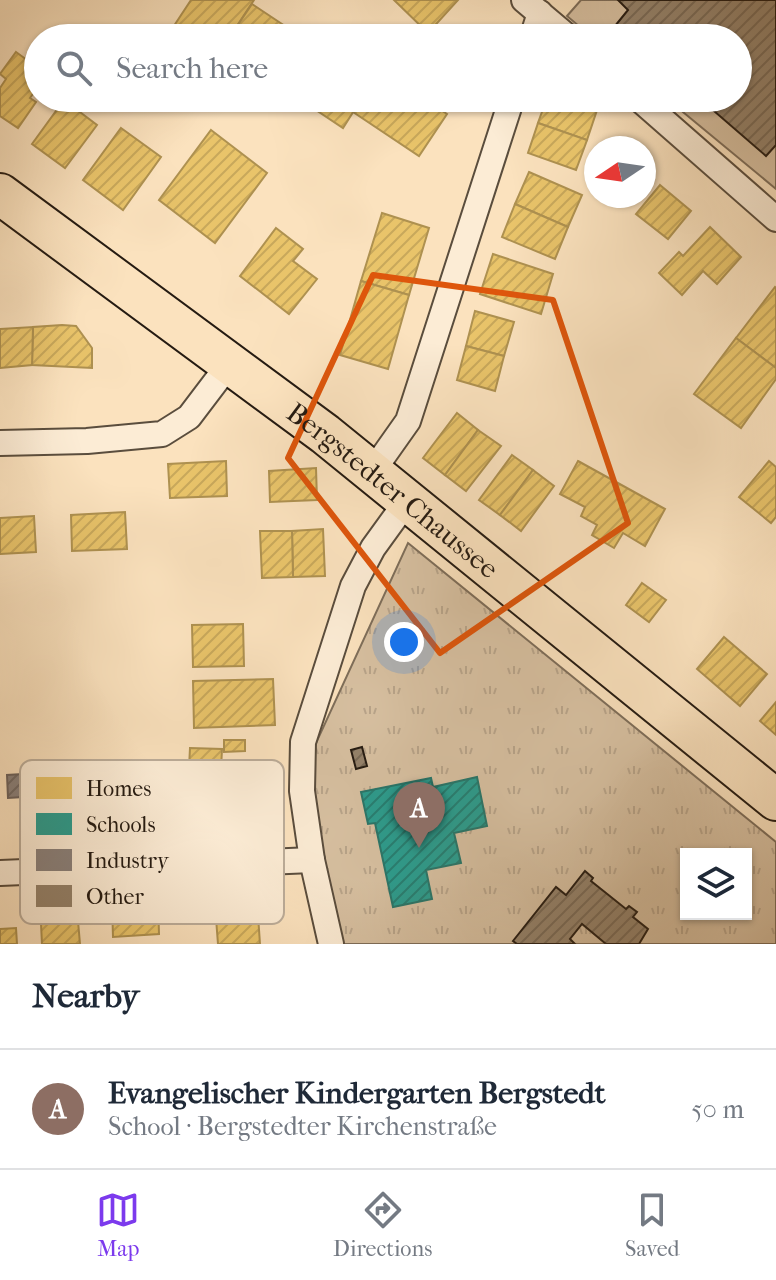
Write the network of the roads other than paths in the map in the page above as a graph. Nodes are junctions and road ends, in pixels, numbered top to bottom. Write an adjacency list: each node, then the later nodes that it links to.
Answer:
1 (532, 6): 2 (street)
2 (553, 24)
3 (507, 112): 9 (street)
4 (654, 112): 6 (street)
5 (0, 194): 7 (main road, Bergstedter Chaussee)
6 (776, 219)
7 (230, 363): 8 (street); 9 (main road, Bergstedter Chaussee)
8 (0, 443)
9 (372, 472): 10 (main road, Bergstedter Chaussee)
10 (407, 501): 11 (main road, Bergstedter Chaussee); 12 (street)
11 (776, 800)
12 (312, 860): 13 (street); 16 (street)
13 (284, 861)
14 (20, 872): 15 (street)
15 (0, 873)
16 (331, 944)

